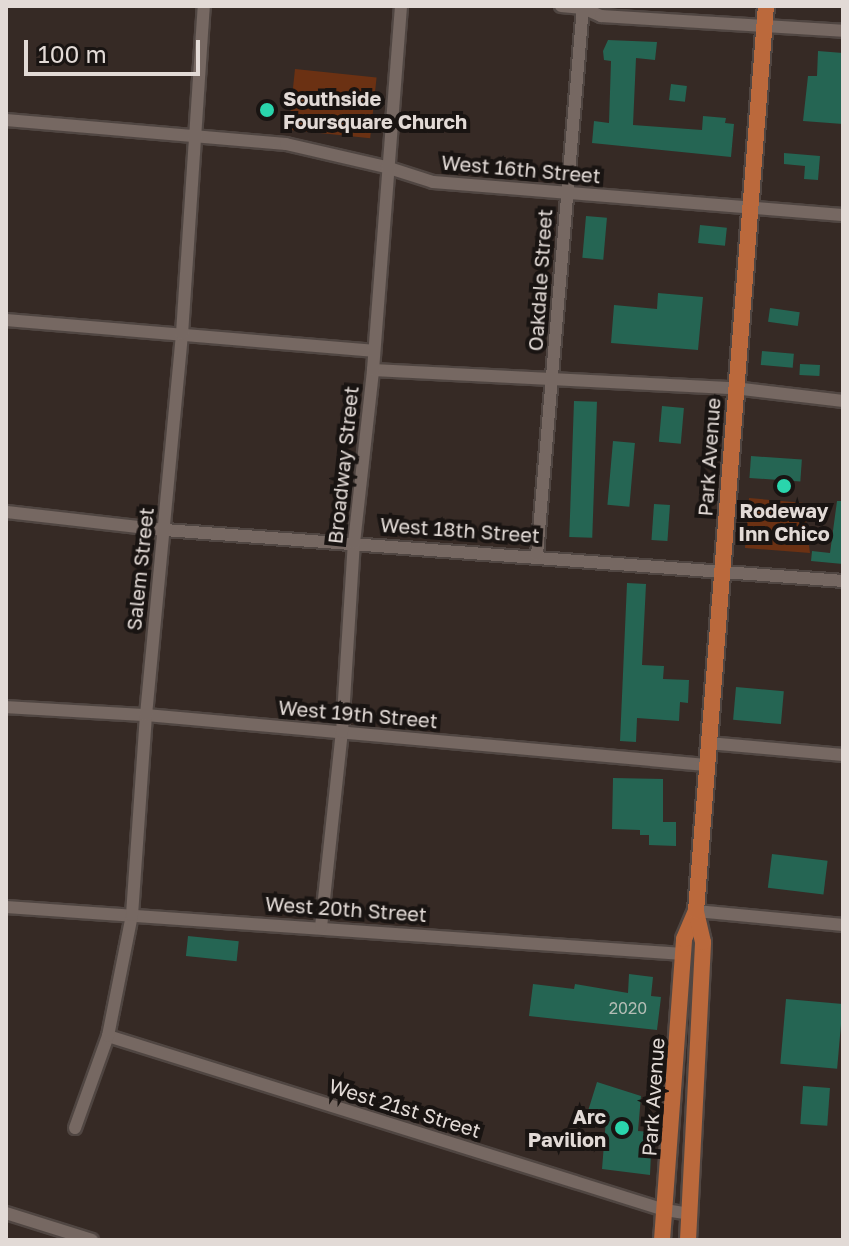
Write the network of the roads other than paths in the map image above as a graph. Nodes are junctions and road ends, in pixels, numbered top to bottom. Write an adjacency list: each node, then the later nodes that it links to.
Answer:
1 (204, 6): 9 (street, Salem Street)
2 (401, 6): 10 (street, Broadway Street)
3 (561, 6): 5 (street)
4 (766, 6): 6 (main road, Park Avenue)
5 (583, 7): 6 (street); 11 (street, Oakdale Street)
6 (764, 24): 7 (street); 12 (main road, Park Avenue)
7 (843, 31)
8 (6, 120): 9 (street, West 16th Street)
9 (193, 135): 10 (street, West 16th Street); 15 (street, Salem Street)
10 (386, 167): 11 (street, West 16th Street); 16 (street, Broadway Street)
11 (566, 194): 12 (street, West 16th Street); 18 (street, Oakdale Street)
12 (750, 207): 13 (street, West 16th Street); 19 (main road, Park Avenue)
13 (843, 215)
14 (6, 320): 15 (street)
15 (182, 334): 16 (street); 22 (street, Salem Street)
16 (373, 351): 17 (street, Broadway Street)
17 (373, 370): 18 (street); 23 (street, Broadway Street)
18 (554, 382): 19 (street); 24 (street, Oakdale Street)
19 (734, 388): 20 (street); 25 (main road, Park Avenue)
20 (843, 401)
21 (6, 512): 22 (street, West 18th Street)
22 (165, 530): 23 (street, West 18th Street); 28 (street, Salem Street)
23 (354, 543): 24 (street, West 18th Street); 29 (street, Broadway Street)
24 (537, 555): 25 (street, West 18th Street)
25 (720, 571): 26 (street, West 18th Street); 30 (main road, Park Avenue)
26 (843, 581)
27 (6, 707): 28 (street, West 19th Street)
28 (146, 715): 29 (street, West 19th Street); 35 (street, Salem Street)
29 (342, 732): 32 (street, West 19th Street); 37 (street, Broadway Street)
30 (708, 743): 31 (street); 32 (main road, Park Avenue)
31 (843, 755)
32 (706, 765): 34 (main road, Park Avenue)
33 (6, 907): 35 (street, West 20th Street)
34 (696, 911): 36 (street); 38 (main road, Park Avenue); 43 (main road, Park Avenue)
35 (132, 915): 37 (street, West 20th Street); 39 (street, Salem Street)
36 (843, 925)
37 (321, 927): 38 (street, West 20th Street)
38 (683, 954): 41 (main road, Park Avenue)
39 (108, 1036): 40 (street, Salem Street); 41 (street, West 21st Street)
40 (75, 1128)
41 (665, 1210): 43 (street, West 21st Street); 45 (main road, Park Avenue)
42 (6, 1213): 44 (street)
43 (690, 1214): 46 (main road, Park Avenue)
44 (92, 1240)
45 (662, 1240)
46 (688, 1240)

